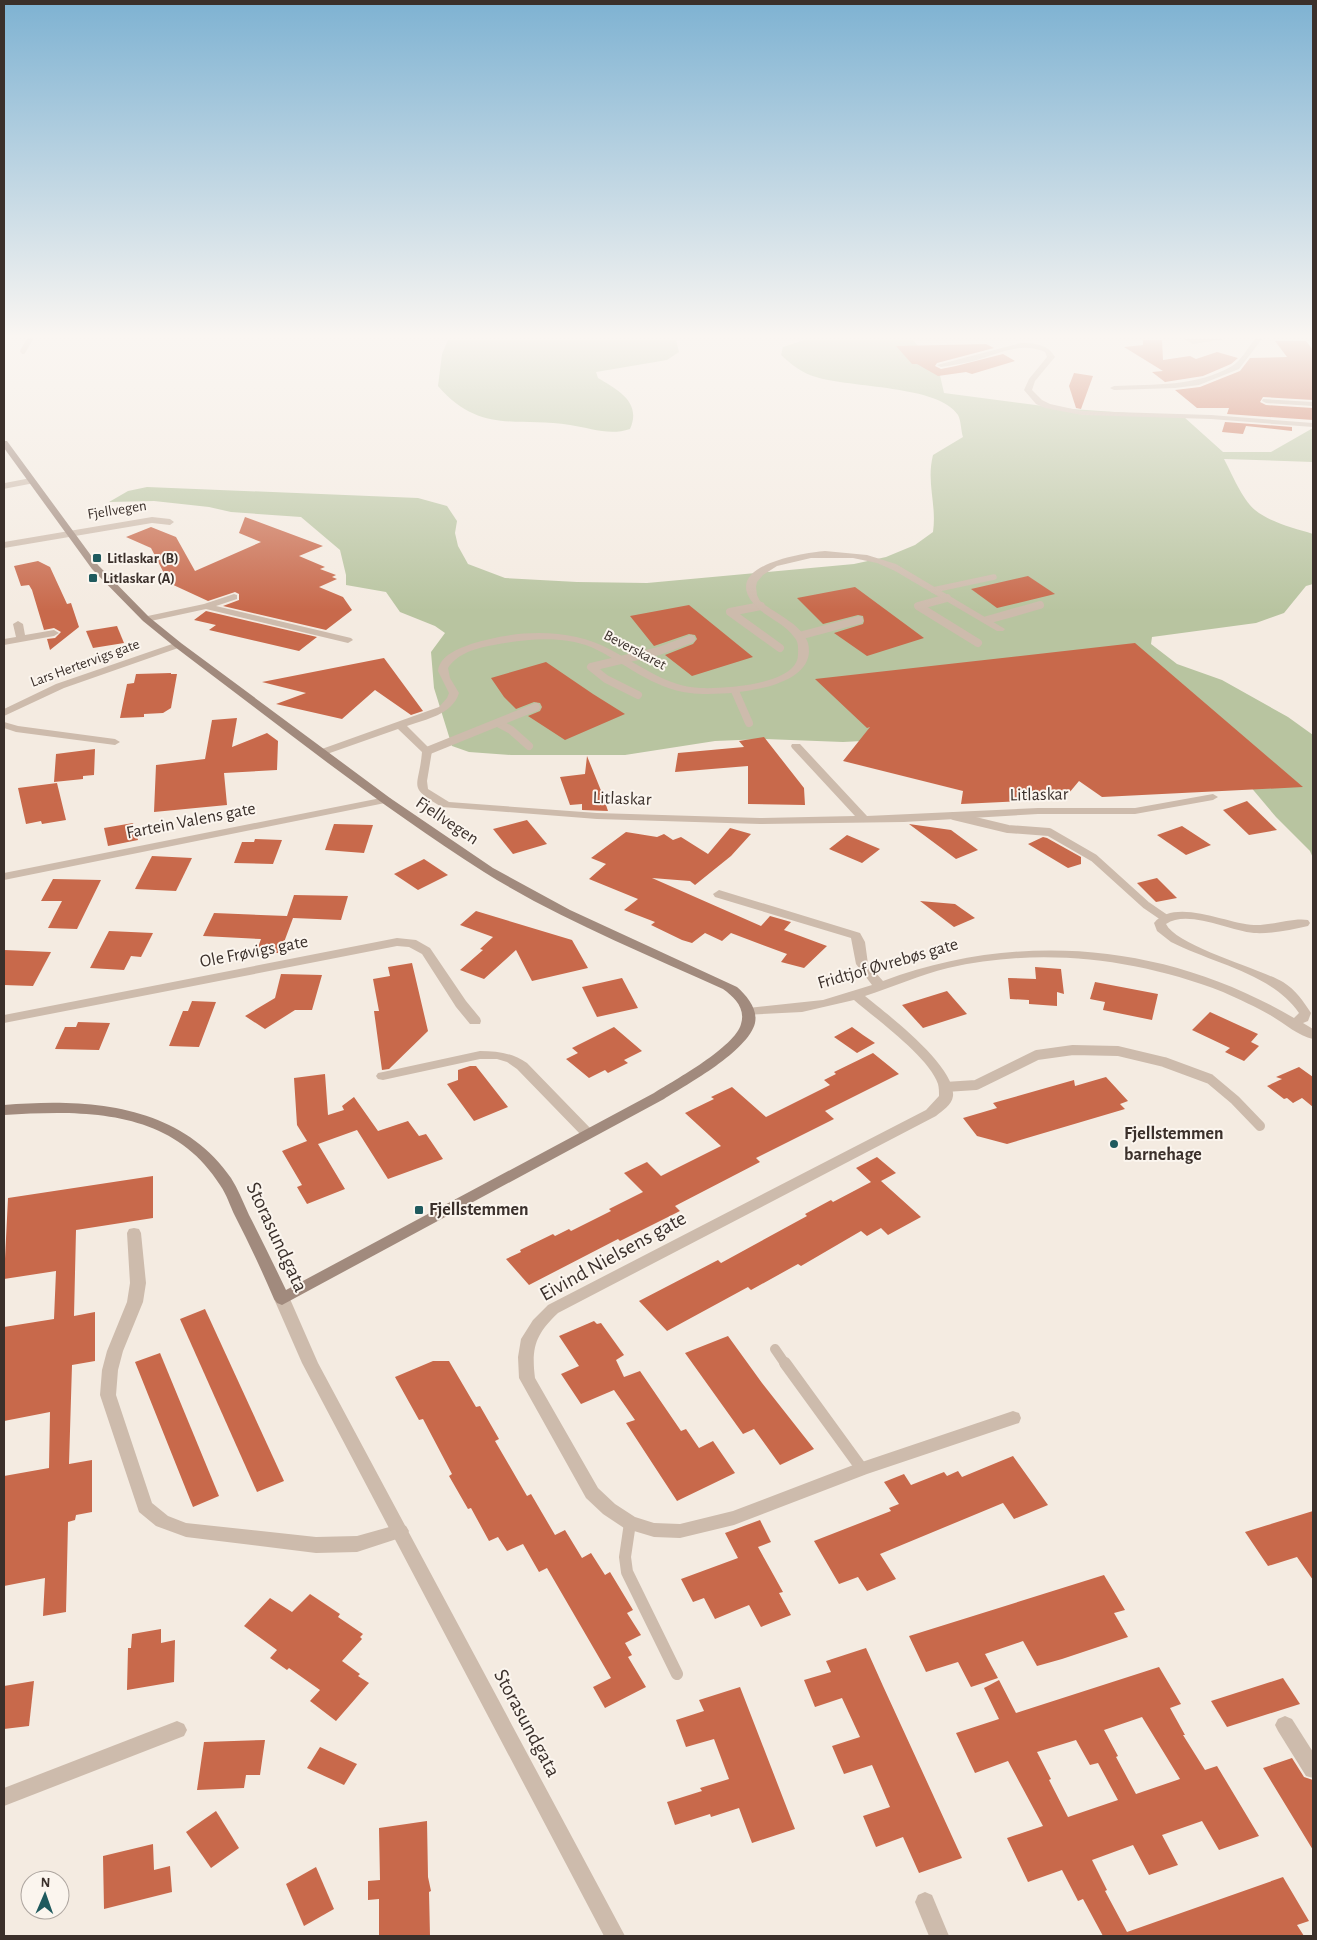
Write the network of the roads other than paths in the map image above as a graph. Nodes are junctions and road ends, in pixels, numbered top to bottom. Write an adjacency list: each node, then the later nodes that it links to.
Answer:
1 (4, 442): 2 (main road, Fjellvegen)
2 (30, 481): 3 (lane); 5 (main road, Fjellvegen)
3 (4, 486)
4 (170, 522): 5 (street, Fjellvegen)
5 (70, 534): 6 (street, Fjellvegen); 14 (main road, Fjellvegen)
6 (4, 545)
7 (994, 577): 8 (lane)
8 (933, 590): 10 (street); 13 (street)
9 (234, 597): 12 (street)
10 (947, 598): 16 (street); 25 (lane)
11 (1040, 605): 16 (lane)
12 (206, 606): 14 (street); 23 (street)
13 (761, 606): 20 (street); 27 (lane)
14 (146, 619): 26 (main road, Fjellvegen)
15 (859, 620): 20 (lane)
16 (987, 620): 18 (street)
17 (18, 624): 21 (street)
18 (1000, 629)
19 (54, 632): 21 (street)
20 (799, 636): 29 (street, Beverskaret)
21 (22, 639): 24 (street)
22 (691, 639): 28 (lane)
23 (348, 640)
24 (4, 642)
25 (978, 643)
26 (178, 645): 32 (street, Lars Hertervigs gate); 41 (main road, Fjellvegen)
27 (780, 648)
28 (621, 660): 29 (street, Beverskaret); 30 (lane); 35 (street, Beverskaret)
29 (735, 691): 34 (lane)
30 (638, 695)
31 (536, 707): 33 (lane)
32 (4, 713)
33 (498, 723): 38 (lane); 40 (lane)
34 (749, 723)
35 (400, 725): 40 (street); 41 (street, Beverskaret)
36 (4, 726): 37 (street)
37 (115, 742)
38 (529, 746)
39 (796, 746): 45 (street)
40 (426, 751): 45 (street, Litlaskar)
41 (323, 752): 43 (main road, Fjellvegen)
42 (1213, 797): 44 (street, Litlaskar)
43 (386, 800): 46 (street, Fartein Valens gate); 52 (main road, Fjellvegen)
44 (954, 816): 45 (street, Litlaskar); 48 (lane)
45 (864, 820)
46 (4, 877)
47 (719, 894): 50 (street)
48 (1165, 918): 49 (street); 55 (street)
49 (1304, 923)
50 (881, 986): 51 (street, Fridtjof Øvrebøs gate); 55 (street, Fridtjof Øvrebøs gate)
51 (856, 995): 52 (street, Fridtjof Øvrebøs gate); 58 (street)
52 (748, 1012): 61 (main road)
53 (4, 1019): 54 (street, Ole Frøvigs gate)
54 (475, 1021)
55 (1294, 1023): 56 (street, Fridtjof Øvrebøs gate)
56 (1313, 1035)
57 (383, 1076): 61 (street)
58 (945, 1087): 60 (lane); 67 (street, Eivind Nielsens gate)
59 (4, 1110): 63 (main road, Storasundgata)
60 (1260, 1126)
61 (588, 1134): 63 (main road)
62 (134, 1233): 68 (street)
63 (282, 1299): 68 (street, Storasundgata)
64 (775, 1349): 66 (lane)
65 (1014, 1418): 66 (street, Eivind Nielsens gate)
66 (862, 1469): 67 (street, Eivind Nielsens gate)
67 (630, 1523): 69 (lane)
68 (400, 1531): 75 (street, Storasundgata)
69 (677, 1674)
70 (1285, 1725): 72 (street)
71 (177, 1730): 73 (street)
72 (1313, 1769)
73 (4, 1797)
74 (925, 1902): 76 (street)
75 (615, 1936)
76 (939, 1936)

